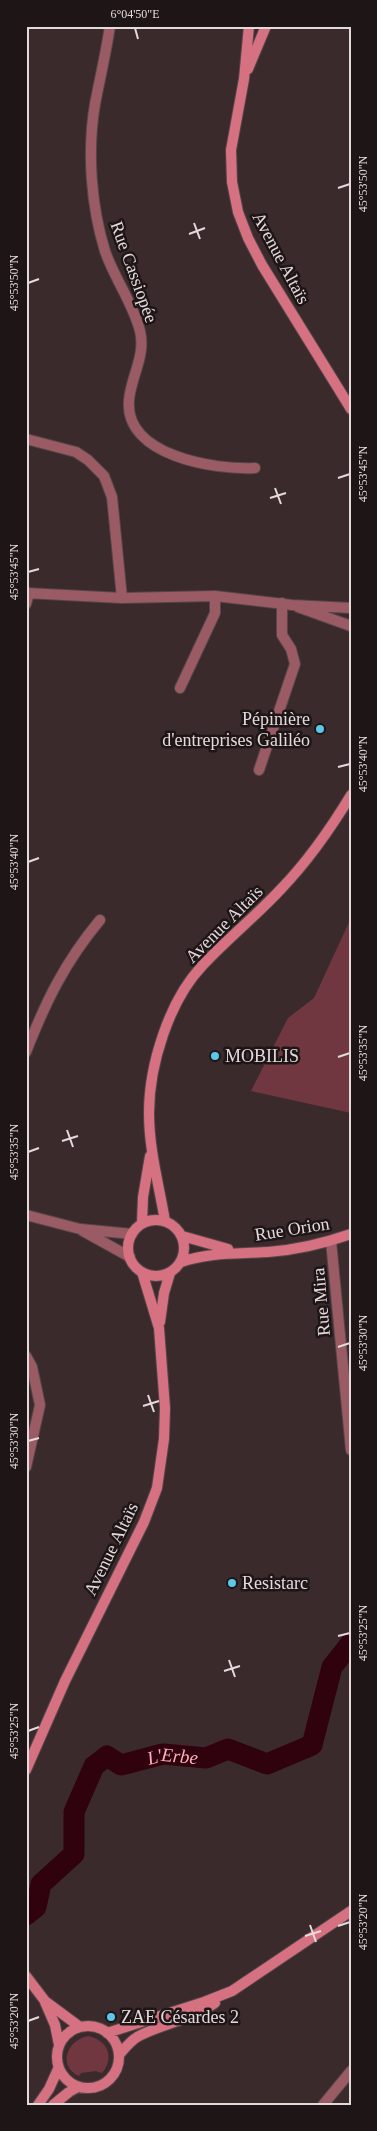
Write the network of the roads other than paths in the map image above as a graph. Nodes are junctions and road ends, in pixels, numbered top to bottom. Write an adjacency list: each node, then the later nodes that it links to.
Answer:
1 (110, 26): 7 (street, Rue Cassiopée)
2 (249, 26): 4 (street, Avenue Altaïs)
3 (266, 26): 4 (street, Avenue Altaïs)
4 (244, 79): 5 (street, Avenue Altaïs)
5 (351, 409)
6 (26, 439): 10 (street)
7 (255, 468)
8 (27, 593): 10 (street); 12 (street)
9 (215, 596): 10 (street); 11 (street); 16 (street)
10 (122, 598)
11 (282, 603): 13 (street); 17 (street)
12 (26, 604)
13 (292, 605): 14 (street); 15 (street)
14 (351, 608)
15 (351, 626)
16 (180, 688)
17 (259, 770)
18 (351, 795): 21 (street, Avenue Altaïs)
19 (100, 920): 20 (street)
20 (26, 1052)
21 (151, 1150): 23 (street, Avenue Altaïs); 24 (street, Avenue Altaïs)
22 (26, 1215): 25 (street)
23 (165, 1221): 24 (street); 28 (street)
24 (142, 1223): 26 (street)
25 (80, 1229): 26 (street); 31 (street)
26 (132, 1234): 31 (street)
27 (351, 1234): 29 (street, Rue Orion)
28 (182, 1236): 30 (street, Rue Orion); 32 (street)
29 (331, 1241): 30 (street, Rue Orion); 37 (street, Rue Mira)
30 (238, 1252): 32 (street, Rue Orion)
31 (130, 1257): 33 (street)
32 (181, 1262): 34 (street)
33 (142, 1272): 34 (street); 35 (street, Avenue Altaïs)
34 (170, 1273): 35 (street, Avenue Altaïs)
35 (159, 1328): 39 (street, Avenue Altaïs)
36 (26, 1356): 38 (street)
37 (351, 1450)
38 (26, 1466)
39 (26, 1770)
40 (351, 1911): 42 (street)
41 (26, 1976): 43 (street)
42 (232, 1991): 45 (street); 47 (street)
43 (45, 2001): 44 (street); 46 (street)
44 (80, 2027): 45 (street); 46 (street)
45 (107, 2033): 47 (street)
46 (59, 2046): 48 (street)
47 (119, 2055): 50 (street)
48 (58, 2069): 50 (street); 51 (street)
49 (351, 2071): 53 (street)
50 (78, 2087): 52 (street)
51 (38, 2105)
52 (53, 2105)
53 (323, 2105)

